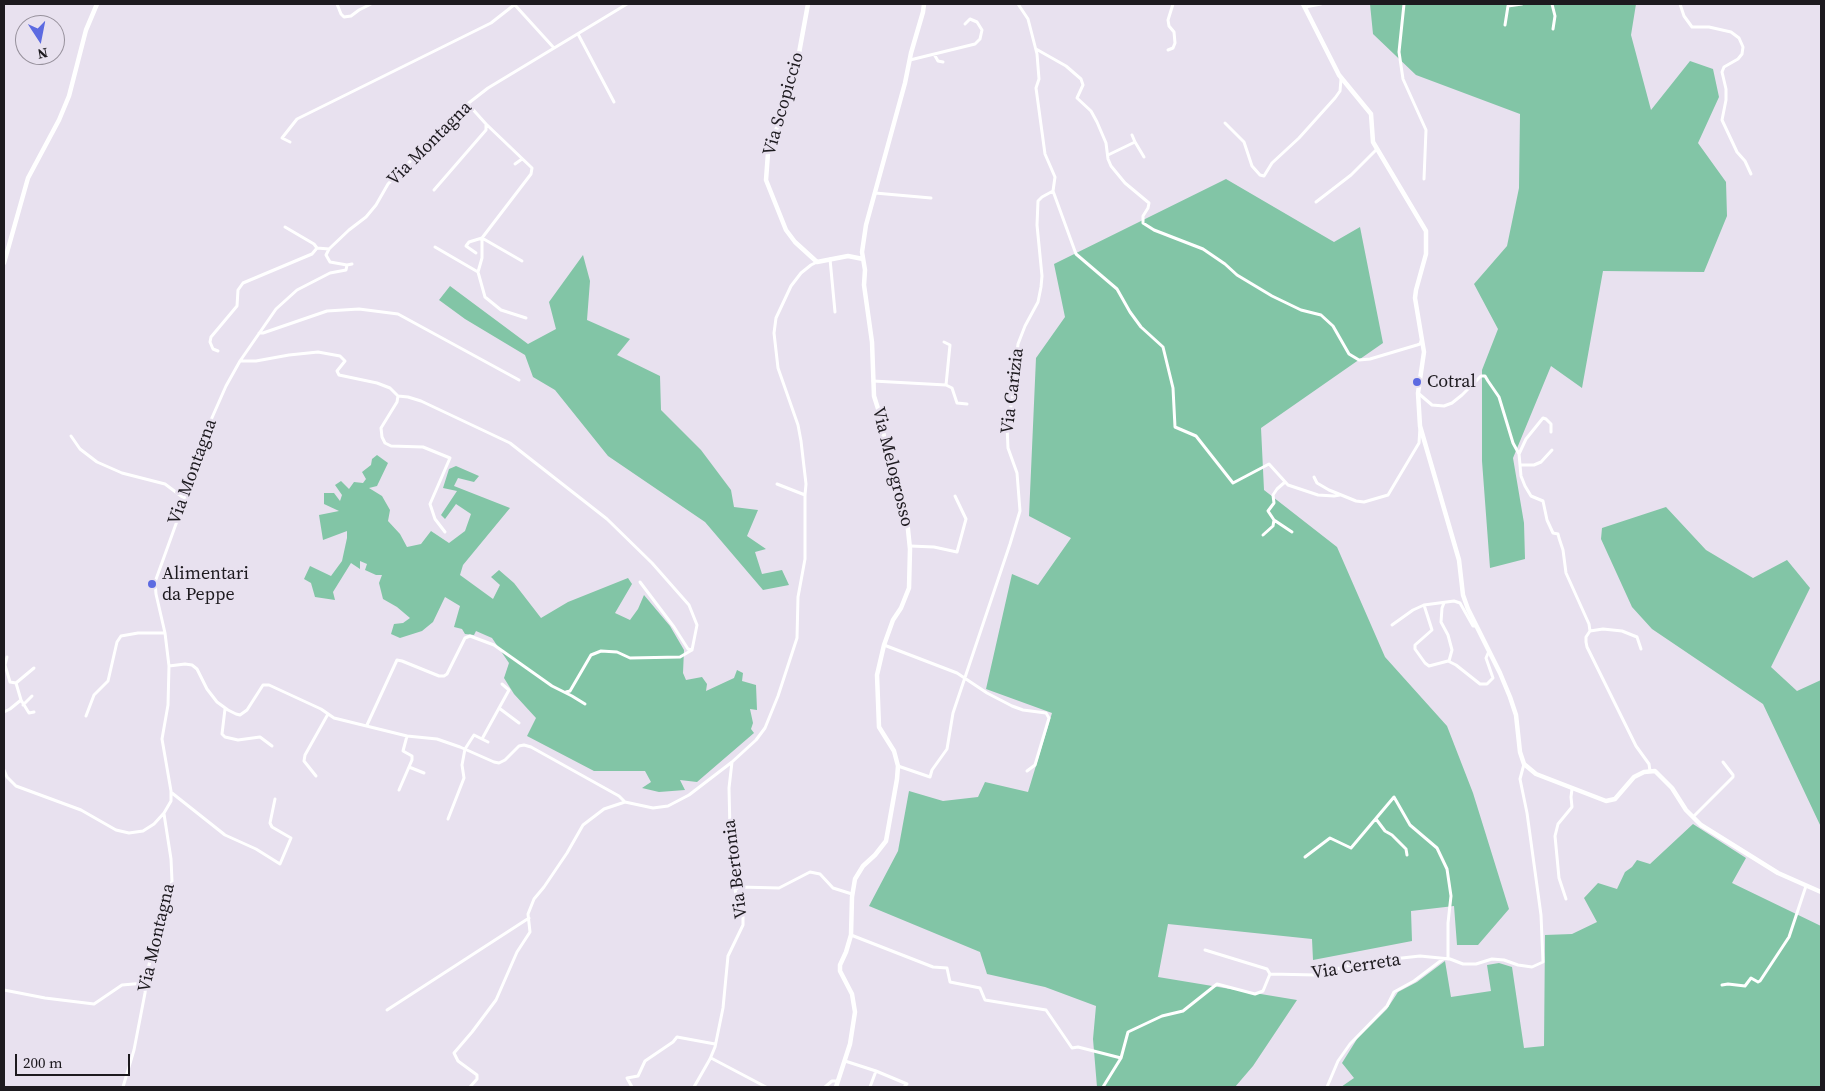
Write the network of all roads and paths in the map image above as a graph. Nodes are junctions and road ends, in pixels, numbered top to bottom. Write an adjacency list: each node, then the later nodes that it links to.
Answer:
1 (97, 4): 56 (street)
2 (337, 4): 3 (street)
3 (371, 4)
4 (514, 4): 20 (street); 32 (street)
5 (627, 4): 19 (street, Via Montagna)
6 (808, 4): 55 (street, Via Scopiccio)
7 (924, 4): 24 (street, Via Melogrosso)
8 (1018, 4): 21 (street)
9 (1173, 4): 22 (street)
10 (1321, 4): 15 (street)
11 (1404, 4): 40 (street)
12 (1522, 4): 17 (street)
13 (1552, 4): 18 (street)
14 (1680, 4): 39 (street)
15 (1304, 5): 26 (street)
16 (965, 24): 23 (street)
17 (1506, 25)
18 (1554, 29)
19 (578, 34): 20 (street, Via Montagna); 27 (street)
20 (554, 48): 28 (street, Via Montagna)
21 (1036, 49): 35 (street); 42 (street)
22 (1168, 50)
23 (934, 54): 24 (street); 25 (street)
24 (909, 60): 43 (street, Via Melogrosso)
25 (943, 62)
26 (1341, 78): 29 (street); 34 (street)
27 (614, 102)
28 (468, 104): 30 (street); 50 (street, Via Montagna)
29 (1225, 123)
30 (486, 124): 37 (street); 41 (street)
31 (1132, 135): 33 (street)
32 (290, 142)
33 (1135, 142): 35 (street); 36 (street)
34 (1377, 149): 45 (street); 63 (street)
35 (1108, 155): 63 (street)
36 (1144, 157)
37 (522, 159): 38 (street); 47 (street)
38 (515, 164)
39 (1751, 174)
40 (1424, 178)
41 (434, 190)
42 (1053, 191): 80 (street); 106 (street, Via Carizia)
43 (875, 192): 44 (street); 53 (street, Via Melogrosso)
44 (931, 198)
45 (1316, 202)
46 (285, 227): 49 (street)
47 (482, 238): 51 (street); 54 (street); 59 (street)
48 (435, 247): 59 (street)
49 (317, 248): 50 (street); 65 (street)
50 (329, 248): 58 (street)
51 (476, 253)
52 (830, 259): 53 (street); 55 (street); 60 (street)
53 (863, 259): 68 (street, Via Melogrosso)
54 (522, 261)
55 (817, 262): 83 (street)
56 (4, 263)
57 (352, 264): 58 (street)
58 (347, 265): 62 (street, Via Montagna)
59 (478, 272): 61 (street)
60 (835, 312)
61 (526, 318)
62 (258, 333): 66 (street, Via Montagna); 67 (street)
63 (1423, 339): 70 (street)
64 (944, 342): 69 (street)
65 (218, 351)
66 (240, 361): 71 (street); 85 (street, Via Montagna)
67 (519, 380)
68 (873, 381): 69 (street); 90 (street, Via Melogrosso)
69 (946, 385): 72 (street)
70 (1418, 393): 73 (street); 77 (street)
71 (398, 396): 87 (street); 100 (street)
72 (967, 404)
73 (1420, 426): 82 (street); 95 (street)
74 (1551, 432): 77 (street)
75 (71, 436): 85 (street)
76 (1552, 450): 78 (street)
77 (1519, 454): 78 (street)
78 (1520, 465): 96 (street)
79 (1314, 477): 82 (street)
80 (1285, 482): 82 (street); 86 (street)
81 (777, 484): 83 (street)
82 (1340, 494)
83 (805, 495): 127 (street)
84 (955, 496): 90 (street)
85 (185, 499): 97 (street, Via Montagna)
86 (1274, 520): 88 (street); 89 (street)
87 (445, 532)
88 (1292, 532)
89 (1263, 535)
90 (910, 546): 98 (street, Via Melogrosso)
91 (640, 582): 100 (street)
92 (1444, 602): 93 (street); 95 (street); 103 (street)
93 (1424, 605): 94 (street); 103 (street)
94 (1392, 625)
95 (1477, 626): 101 (street)
96 (1590, 631): 99 (street); 133 (street)
97 (165, 634): 104 (street, Via Montagna); 119 (street)
98 (884, 645): 106 (street); 130 (street, Via Melogrosso)
99 (1640, 649)
100 (692, 650): 109 (street)
101 (1489, 651): 103 (street); 129 (street)
102 (7, 657): 107 (street)
103 (1449, 662)
104 (169, 666): 114 (street); 139 (street, Via Montagna)
105 (34, 668): 107 (street)
106 (965, 677): 130 (street, Via Carizia); 134 (street)
107 (16, 683): 111 (street)
108 (502, 684): 115 (street)
109 (565, 693): 112 (street); 121 (street)
110 (32, 696): 113 (street)
111 (20, 700): 113 (street); 116 (street)
112 (585, 704)
113 (22, 705): 117 (street)
114 (225, 708): 118 (street); 125 (street)
115 (499, 708): 120 (street); 123 (street)
116 (4, 712)
117 (34, 712)
118 (328, 714): 121 (street); 136 (street)
119 (86, 716)
120 (519, 723)
121 (366, 725): 122 (street)
122 (407, 736): 126 (street); 131 (street)
123 (482, 739): 124 (street); 126 (street)
124 (488, 742)
125 (272, 746)
126 (465, 749): 141 (street); 145 (street)
127 (732, 762): 141 (street); 149 (street, Via Bertonia)
128 (1723, 762): 143 (street)
129 (1524, 764): 137 (street); 156 (street, Via Cerreta)
130 (898, 766): 151 (street, Via Melogrosso)
131 (409, 767): 135 (street); 138 (street)
132 (4, 770): 142 (street)
133 (1650, 770): 137 (street); 143 (street)
134 (1026, 771)
135 (424, 773)
136 (316, 776)
137 (1572, 789): 152 (street)
138 (399, 790)
139 (171, 793): 140 (street); 142 (street, Via Montagna)
140 (274, 799)
141 (625, 802): 153 (street)
142 (164, 813): 158 (street, Via Montagna)
143 (1692, 818): 148 (street)
144 (1376, 819): 146 (street); 147 (street); 156 (street)
145 (448, 820)
146 (1407, 855)
147 (1305, 857)
148 (1806, 886): 150 (street); 159 (street)
149 (739, 887): 151 (street); 162 (street, Via Bertonia)
150 (1821, 892)
151 (852, 894): 154 (street, Via Melogrosso)
152 (1566, 898)
153 (529, 918): 161 (street); 169 (street)
154 (851, 935): 164 (street); 165 (street, Via Melogrosso)
155 (1206, 950): 157 (street)
156 (1446, 959): 157 (street, Via Cerreta); 178 (street)
157 (1270, 974): 164 (street)
158 (146, 983): 160 (street); 168 (street, Via Montagna)
159 (1722, 985)
160 (4, 990)
161 (386, 1010)
162 (715, 1044): 163 (street, Via Bertonia); 170 (street)
163 (711, 1058): 171 (street, Via Bertonia); 172 (street)
164 (1122, 1058): 177 (street)
165 (845, 1061): 166 (street); 167 (street, Via Melogrosso)
166 (876, 1071): 175 (street); 176 (street)
167 (837, 1081): 173 (street); 174 (street, Via Melogrosso)
168 (123, 1087)
169 (470, 1087)
170 (632, 1087)
171 (694, 1087)
172 (766, 1087)
173 (825, 1087)
174 (836, 1087)
175 (870, 1087)
176 (904, 1087)
177 (1103, 1087)
178 (1327, 1087)

